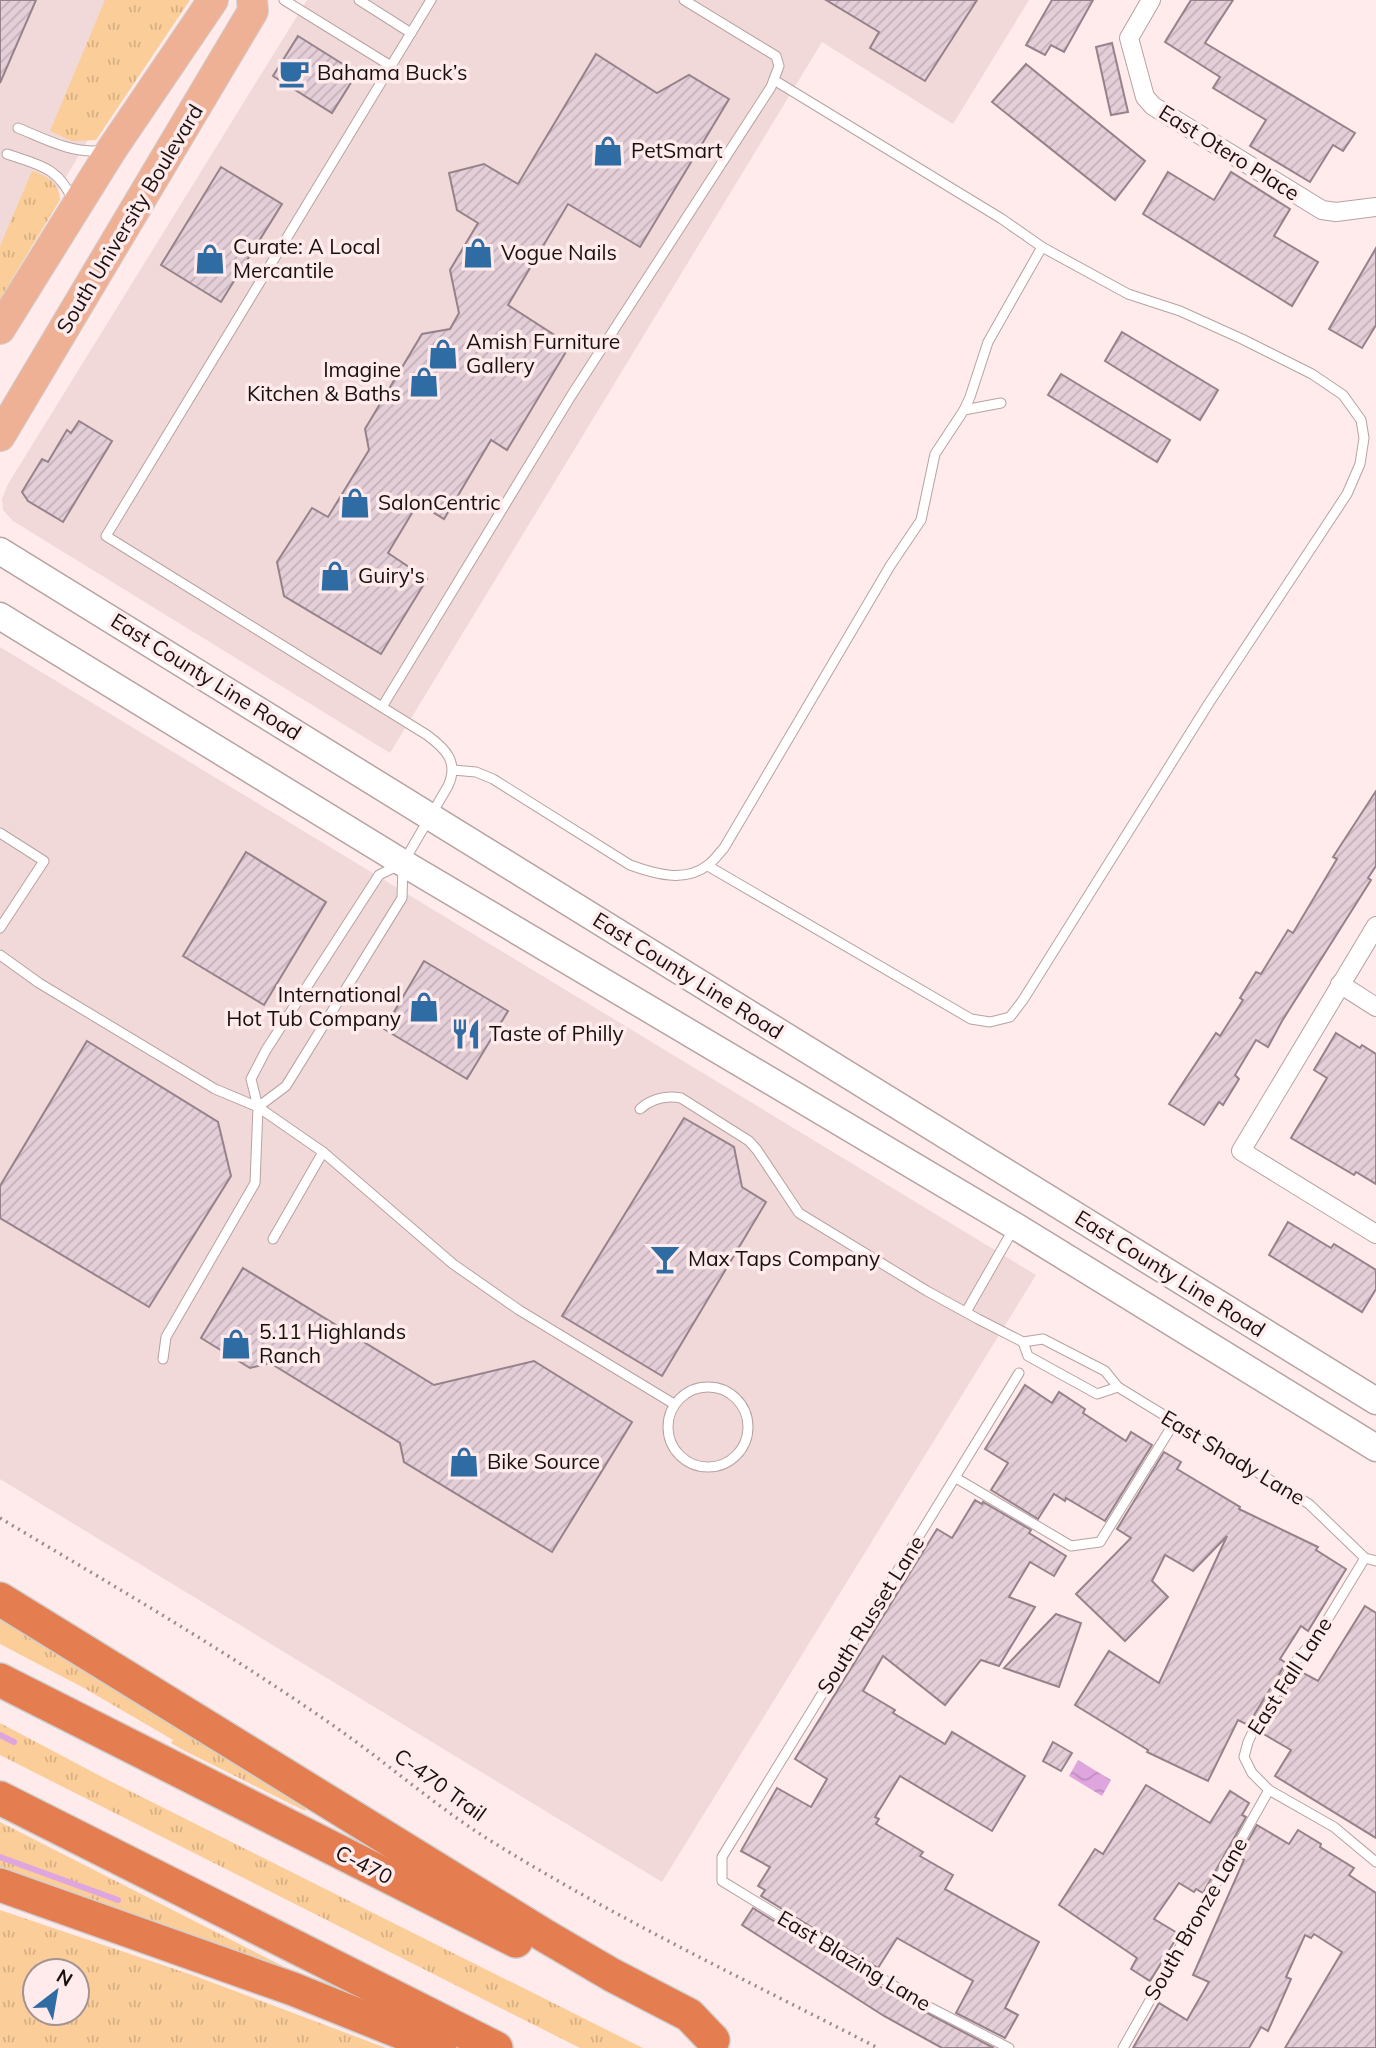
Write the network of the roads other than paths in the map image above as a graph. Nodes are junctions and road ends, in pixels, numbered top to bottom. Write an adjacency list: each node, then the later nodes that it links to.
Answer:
1 (213, 0): 12 (main road)
2 (252, 0): 20 (main road, South University Boulevard)
3 (284, 0): 9 (lane)
4 (359, 0): 8 (lane)
5 (431, 0): 8 (lane)
6 (684, 0): 10 (lane)
7 (1151, 0): 14 (street, East Otero Place)
8 (411, 33): 9 (lane)
9 (391, 66): 23 (lane)
10 (774, 80): 16 (lane); 23 (lane)
11 (18, 128): 12 (lane)
12 (112, 149): 15 (main road)
13 (7, 153): 15 (lane)
14 (1376, 207)
15 (75, 209): 17 (main road)
16 (1042, 247): 19 (lane); 28 (lane)
17 (0, 329)
18 (1001, 403): 19 (lane)
19 (964, 410): 28 (lane)
20 (0, 436)
21 (0, 551): 25 (main road, East County Line Road)
22 (0, 616): 27 (main road, East County Line Road)
23 (382, 707): 24 (lane)
24 (453, 770): 25 (lane); 28 (lane)
25 (431, 816): 27 (lane); 45 (main road, East County Line Road)
26 (0, 833): 30 (lane)
27 (403, 863): 34 (lane); 34 (lane); 37 (main road, East County Line Road)
28 (708, 866)
29 (1376, 926): 32 (street)
30 (0, 928)
31 (0, 954): 34 (lane)
32 (1340, 984): 33 (street); 38 (street)
33 (1376, 1007)
34 (258, 1107): 36 (lane); 42 (lane)
35 (640, 1109): 40 (lane, East Shady Lane)
36 (323, 1152): 39 (lane); 46 (lane)
37 (1015, 1226): 40 (lane); 48 (main road, East County Line Road)
38 (1376, 1234)
39 (273, 1239)
40 (965, 1312): 41 (lane, East Shady Lane)
41 (1023, 1342): 44 (lane, East Shady Lane); 44 (lane, East Shady Lane)
42 (163, 1359)
43 (1019, 1373): 49 (lane, South Russet Lane)
44 (1118, 1387): 47 (lane, East Shady Lane)
45 (1376, 1401)
46 (674, 1405): 46 (lane)
47 (1174, 1423): 49 (lane); 50 (lane, East Shady Lane)
48 (1376, 1448)
49 (956, 1478): 56 (lane, South Russet Lane)
50 (1365, 1558): 51 (lane, East Shady Lane); 54 (lane, East Fall Lane)
51 (1376, 1561)
52 (0, 1599): 59 (highway)
53 (0, 1680): 59 (highway, C-470)
54 (1269, 1790): 57 (lane, East Fall Lane); 63 (lane, South Bronze Lane)
55 (0, 1798): 61 (highway)
56 (722, 1857): 62 (lane, East Blazing Lane)
57 (1376, 1862)
58 (0, 1885): 60 (highway)
59 (721, 2044)
60 (440, 2048)
61 (496, 2048)
62 (1009, 2048)
63 (1123, 2048)

